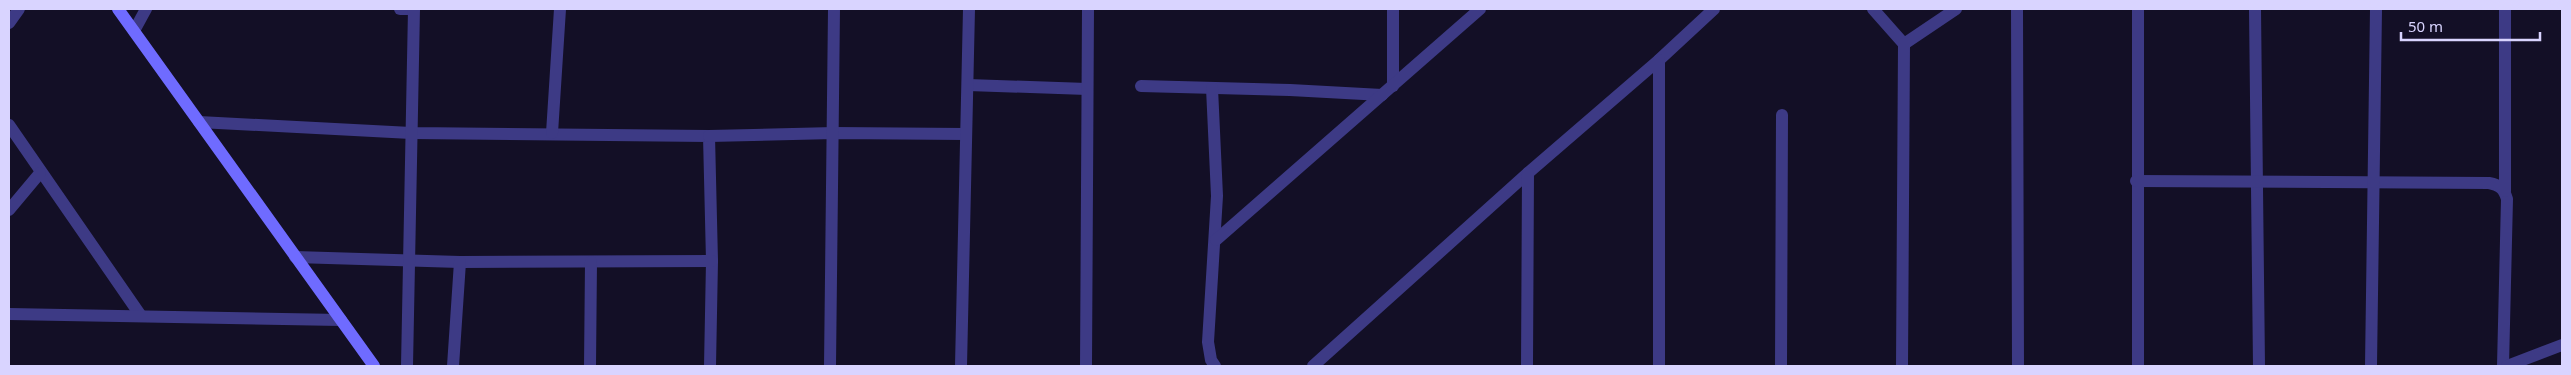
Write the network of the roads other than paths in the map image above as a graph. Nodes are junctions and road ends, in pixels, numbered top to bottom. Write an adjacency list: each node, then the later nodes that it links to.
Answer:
1 (19, 9): 20 (street)
2 (118, 9): 21 (street)
3 (146, 9): 21 (street)
4 (400, 9): 5 (street)
5 (414, 9): 33 (street)
6 (560, 9): 34 (street)
7 (834, 9): 35 (street)
8 (968, 9): 24 (street)
9 (1088, 9): 28 (street)
10 (1393, 9): 26 (street)
11 (1480, 9): 26 (street)
12 (1873, 9): 22 (street)
13 (1956, 9): 22 (street)
14 (2017, 9): 69 (street)
15 (2138, 9): 40 (street)
16 (2255, 9): 41 (street)
17 (2376, 9): 42 (street)
18 (2505, 9): 43 (street)
19 (1711, 10): 23 (street)
20 (9, 22)
21 (134, 31): 31 (street)
22 (1904, 44): 68 (street)
23 (1659, 60): 38 (street); 66 (street)
24 (968, 85): 28 (street); 36 (street)
25 (1141, 86): 27 (street)
26 (1392, 86): 29 (street)
27 (1212, 88): 29 (street); 45 (street)
28 (1087, 89): 62 (street)
29 (1382, 95): 45 (street)
30 (1782, 115): 67 (street)
31 (199, 122): 33 (street); 46 (street)
32 (9, 125): 39 (street)
33 (411, 133): 34 (street); 47 (street)
34 (552, 133): 37 (street)
35 (834, 133): 36 (street); 37 (street); 60 (street)
36 (966, 134): 61 (street)
37 (709, 136): 48 (street)
38 (1528, 172): 64 (street); 65 (street)
39 (40, 173): 44 (street); 52 (street)
40 (2136, 181): 41 (street); 70 (street)
41 (2256, 182): 42 (street); 71 (street)
42 (2375, 182): 43 (street); 72 (street)
43 (2504, 191): 73 (street)
44 (9, 210)
45 (1216, 240): 63 (street)
46 (295, 257): 47 (street); 53 (street)
47 (410, 259): 49 (street); 56 (street)
48 (712, 260): 50 (street); 59 (street)
49 (460, 262): 50 (street); 57 (street)
50 (591, 262): 58 (street)
51 (9, 314): 52 (street)
52 (141, 316): 53 (street)
53 (341, 320): 55 (street)
54 (2562, 345): 73 (street)
55 (374, 366)
56 (408, 366)
57 (454, 366)
58 (590, 366)
59 (710, 366)
60 (830, 366)
61 (961, 366)
62 (1086, 366)
63 (1215, 366)
64 (1313, 366)
65 (1527, 366)
66 (1659, 366)
67 (1781, 366)
68 (1902, 366)
69 (2018, 366)
70 (2138, 366)
71 (2259, 366)
72 (2372, 366)
73 (2505, 366)

